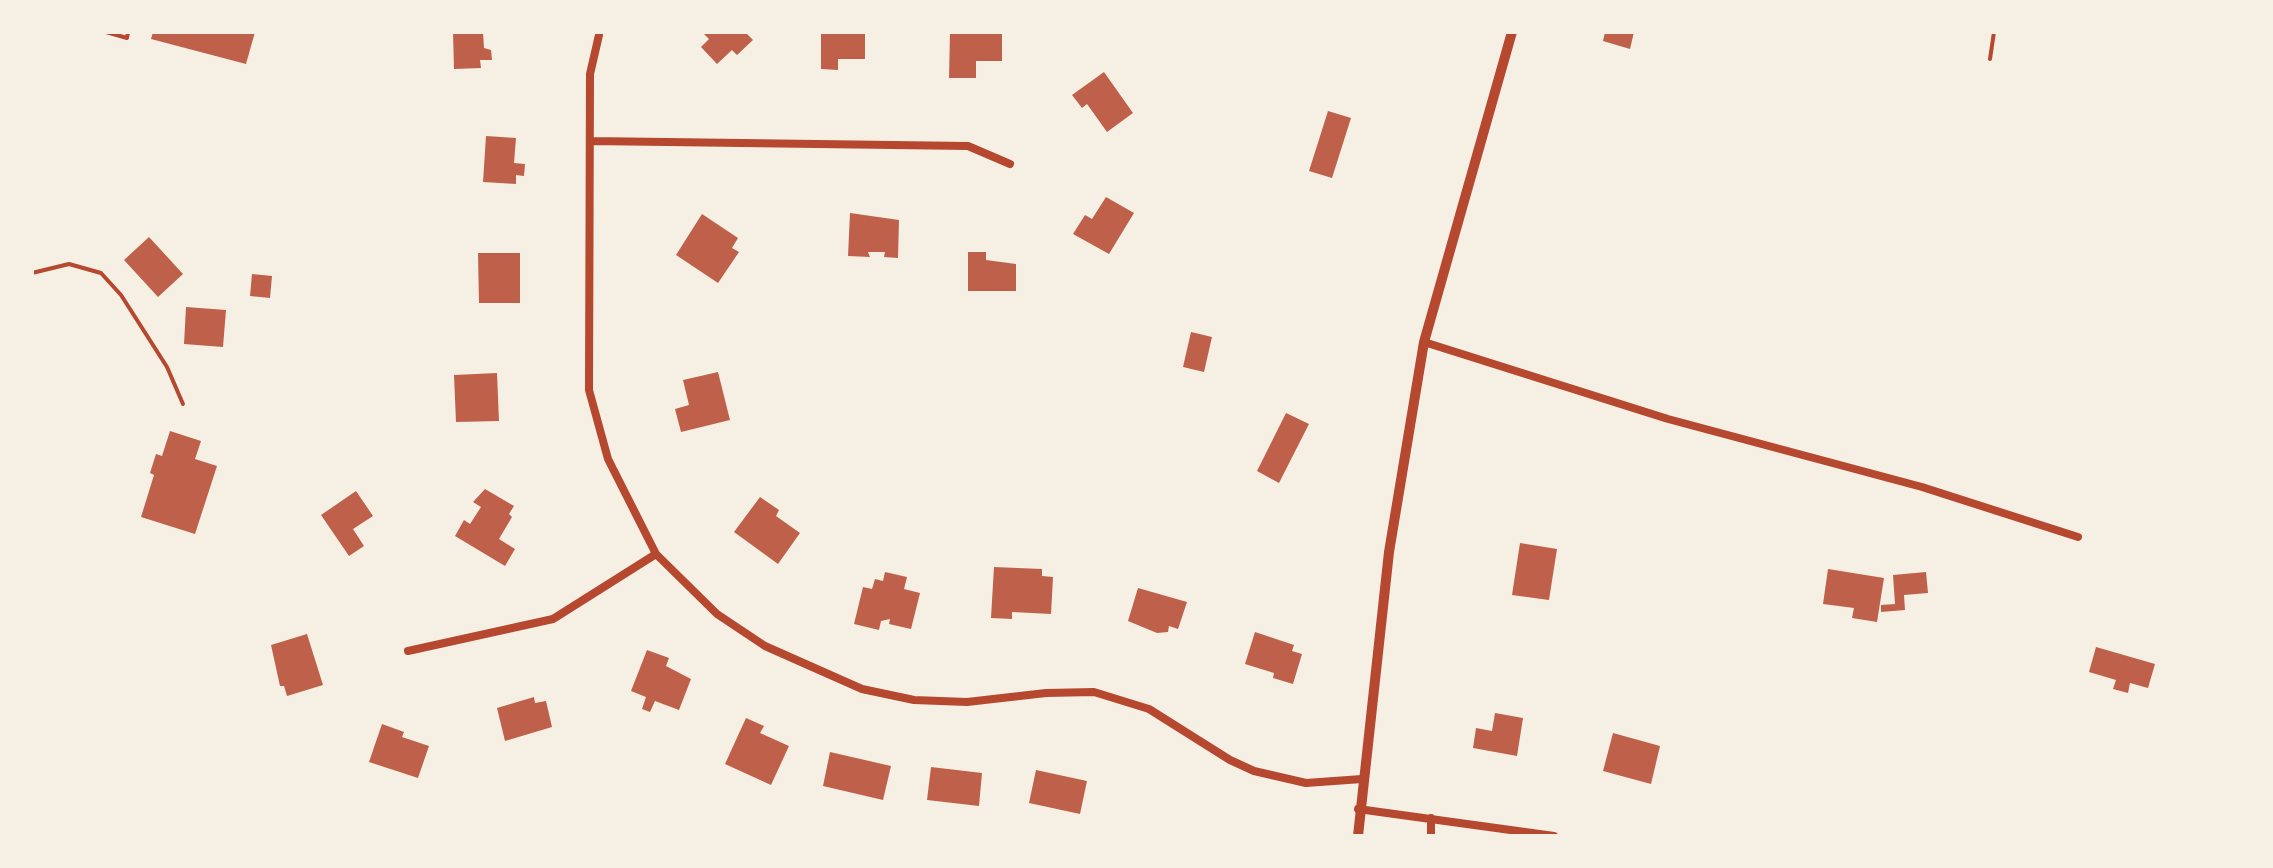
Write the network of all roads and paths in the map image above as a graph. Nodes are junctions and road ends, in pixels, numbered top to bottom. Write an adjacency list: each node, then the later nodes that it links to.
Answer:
1 (106, 32): 2 (lane)
2 (128, 32)
3 (1512, 32): 10 (street)
4 (1994, 32): 6 (lane)
5 (599, 35): 7 (street)
6 (1990, 59)
7 (591, 141): 8 (street); 13 (street)
8 (1010, 164)
9 (32, 273): 11 (lane)
10 (1424, 342): 12 (street); 15 (street)
11 (183, 404)
12 (2078, 537)
13 (656, 554): 14 (street); 15 (street)
14 (408, 651)
15 (1362, 779): 16 (street)
16 (1358, 809): 17 (street); 18 (street)
17 (1431, 818): 19 (street); 20 (street)
18 (1358, 836)
19 (1431, 836)
20 (1554, 836)

